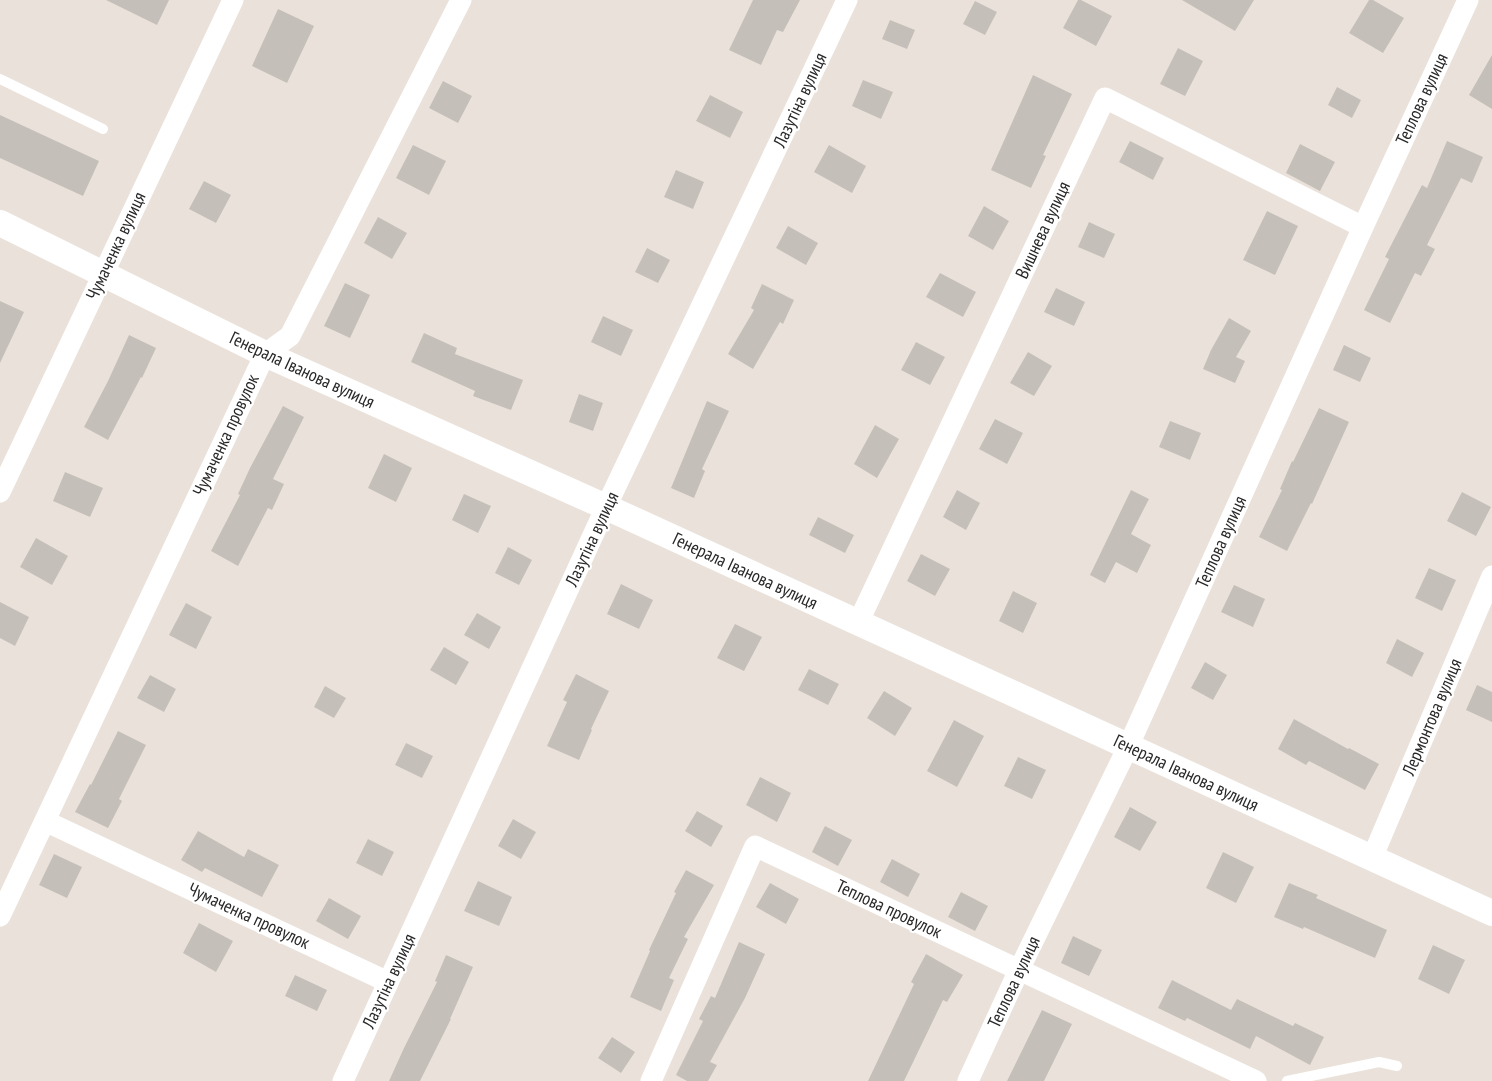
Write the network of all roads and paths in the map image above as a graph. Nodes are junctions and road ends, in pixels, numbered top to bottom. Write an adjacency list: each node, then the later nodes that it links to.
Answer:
1 (233, 0): 9 (street, Чумаченка вулиця)
2 (461, 0): 10 (street, Чумаченка провулок)
3 (847, 0): 12 (street, Лазутіна вулиця)
4 (1468, 0): 8 (street, Теплова вулиця)
5 (0, 79): 6 (lane)
6 (103, 129)
7 (0, 223): 9 (street, Генерала Іванова вулиця)
8 (1363, 227): 14 (street, Вишнева вулиця); 15 (street, Теплова вулиця)
9 (103, 274): 10 (street, Генерала Іванова вулиця); 11 (street, Чумаченка вулиця)
10 (265, 354): 12 (street, Генерала Іванова вулиця); 16 (street, Чумаченка провулок)
11 (0, 492)
12 (606, 507): 14 (street, Генерала Іванова вулиця); 21 (street, Лазутіна вулиця)
13 (1492, 576): 17 (street, Лермонтова вулиця)
14 (858, 623): 15 (street, Генерала Іванова вулиця)
15 (1128, 747): 17 (street, Генерала Іванова вулиця); 20 (street, Теплова вулиця)
16 (45, 821): 19 (street, Чумаченка провулок); 21 (street, Чумаченка провулок)
17 (1372, 858): 18 (street, Генерала Іванова вулиця)
18 (1492, 913)
19 (0, 916)
20 (1019, 970): 24 (street, Теплова провулок); 25 (street, Теплова вулиця); 26 (street, Теплова провулок)
21 (388, 982): 23 (street, Лазутіна вулиця)
22 (1397, 1066): 27 (lane)
23 (343, 1081)
24 (651, 1081)
25 (968, 1081)
26 (1256, 1081)
27 (1287, 1081)

